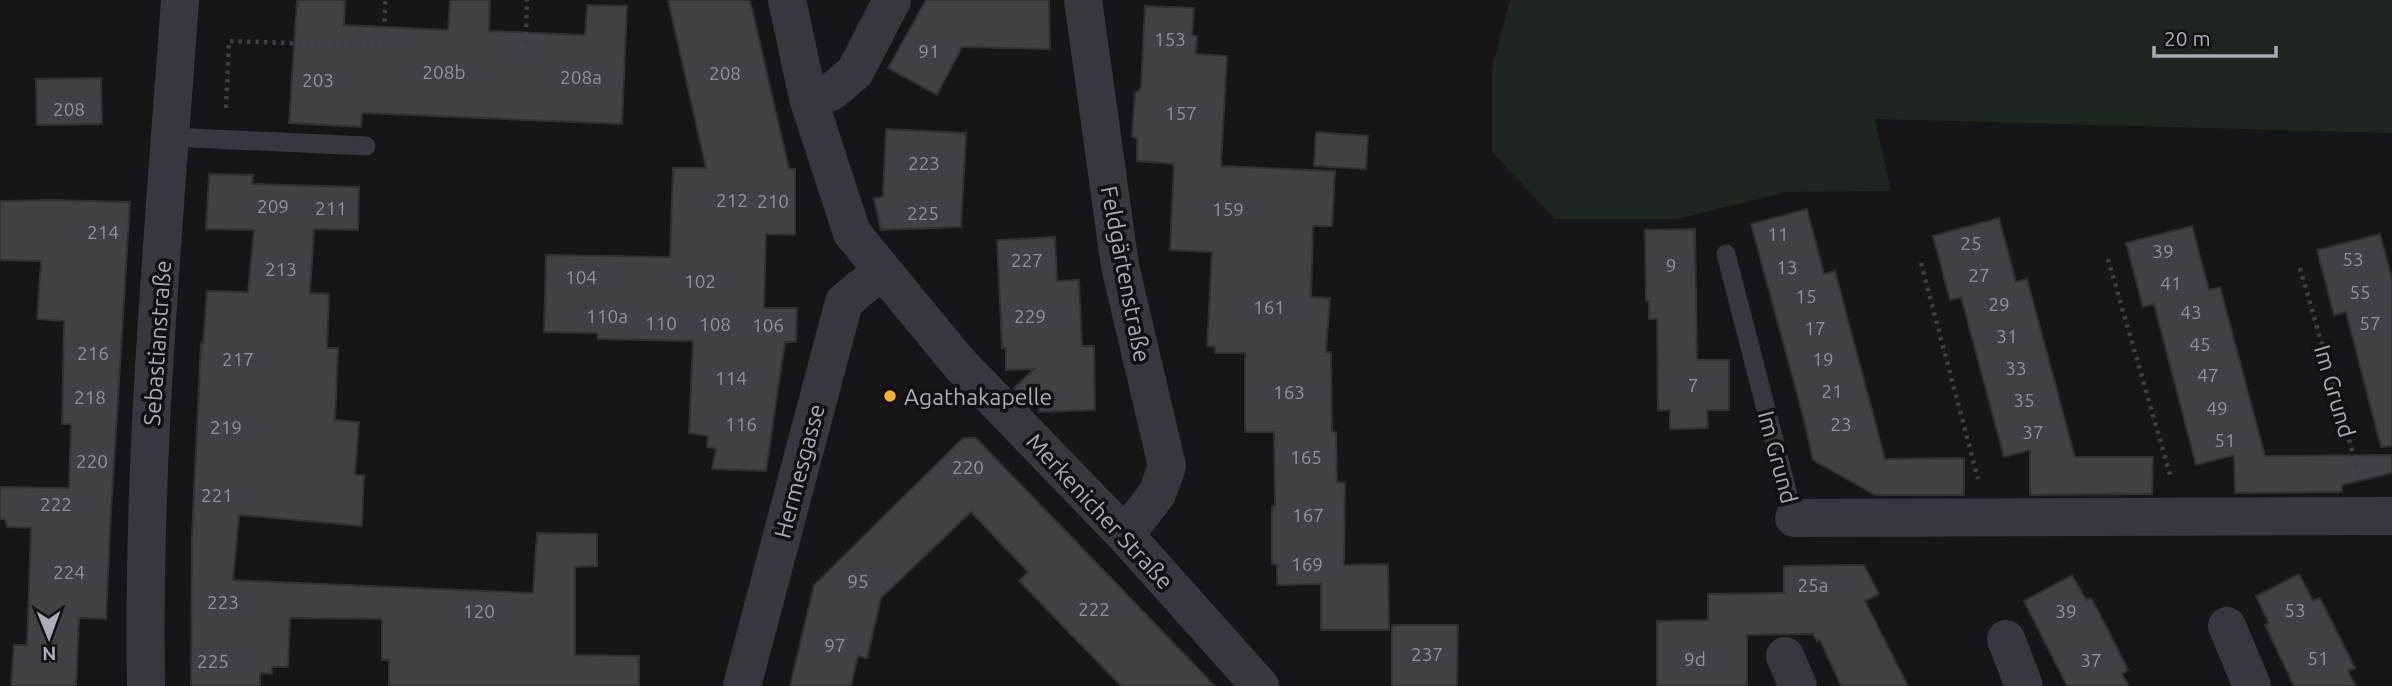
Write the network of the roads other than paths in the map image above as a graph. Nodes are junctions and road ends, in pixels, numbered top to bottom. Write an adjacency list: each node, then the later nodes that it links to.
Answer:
1 (180, 0): 6 (street, Sebastianstraße)
2 (787, 0): 5 (street, Merkenicher Straße)
3 (892, 0): 5 (street)
4 (1083, 0): 12 (street, Feldgärtenstraße)
5 (808, 98): 9 (street, Merkenicher Straße)
6 (171, 137): 7 (lane); 15 (street, Sebastianstraße)
7 (366, 146)
8 (1726, 254): 11 (lane, Im Grund)
9 (881, 271): 12 (street, Merkenicher Straße); 16 (street, Hermesgasse)
10 (2378, 516): 11 (street, Im Grund)
11 (1794, 518)
12 (1125, 535): 17 (street, Merkenicher Straße)
13 (2227, 626): 19 (street)
14 (2006, 639): 18 (street)
15 (146, 686)
16 (742, 686)
17 (1260, 686)
18 (2024, 686)
19 (2252, 686)

